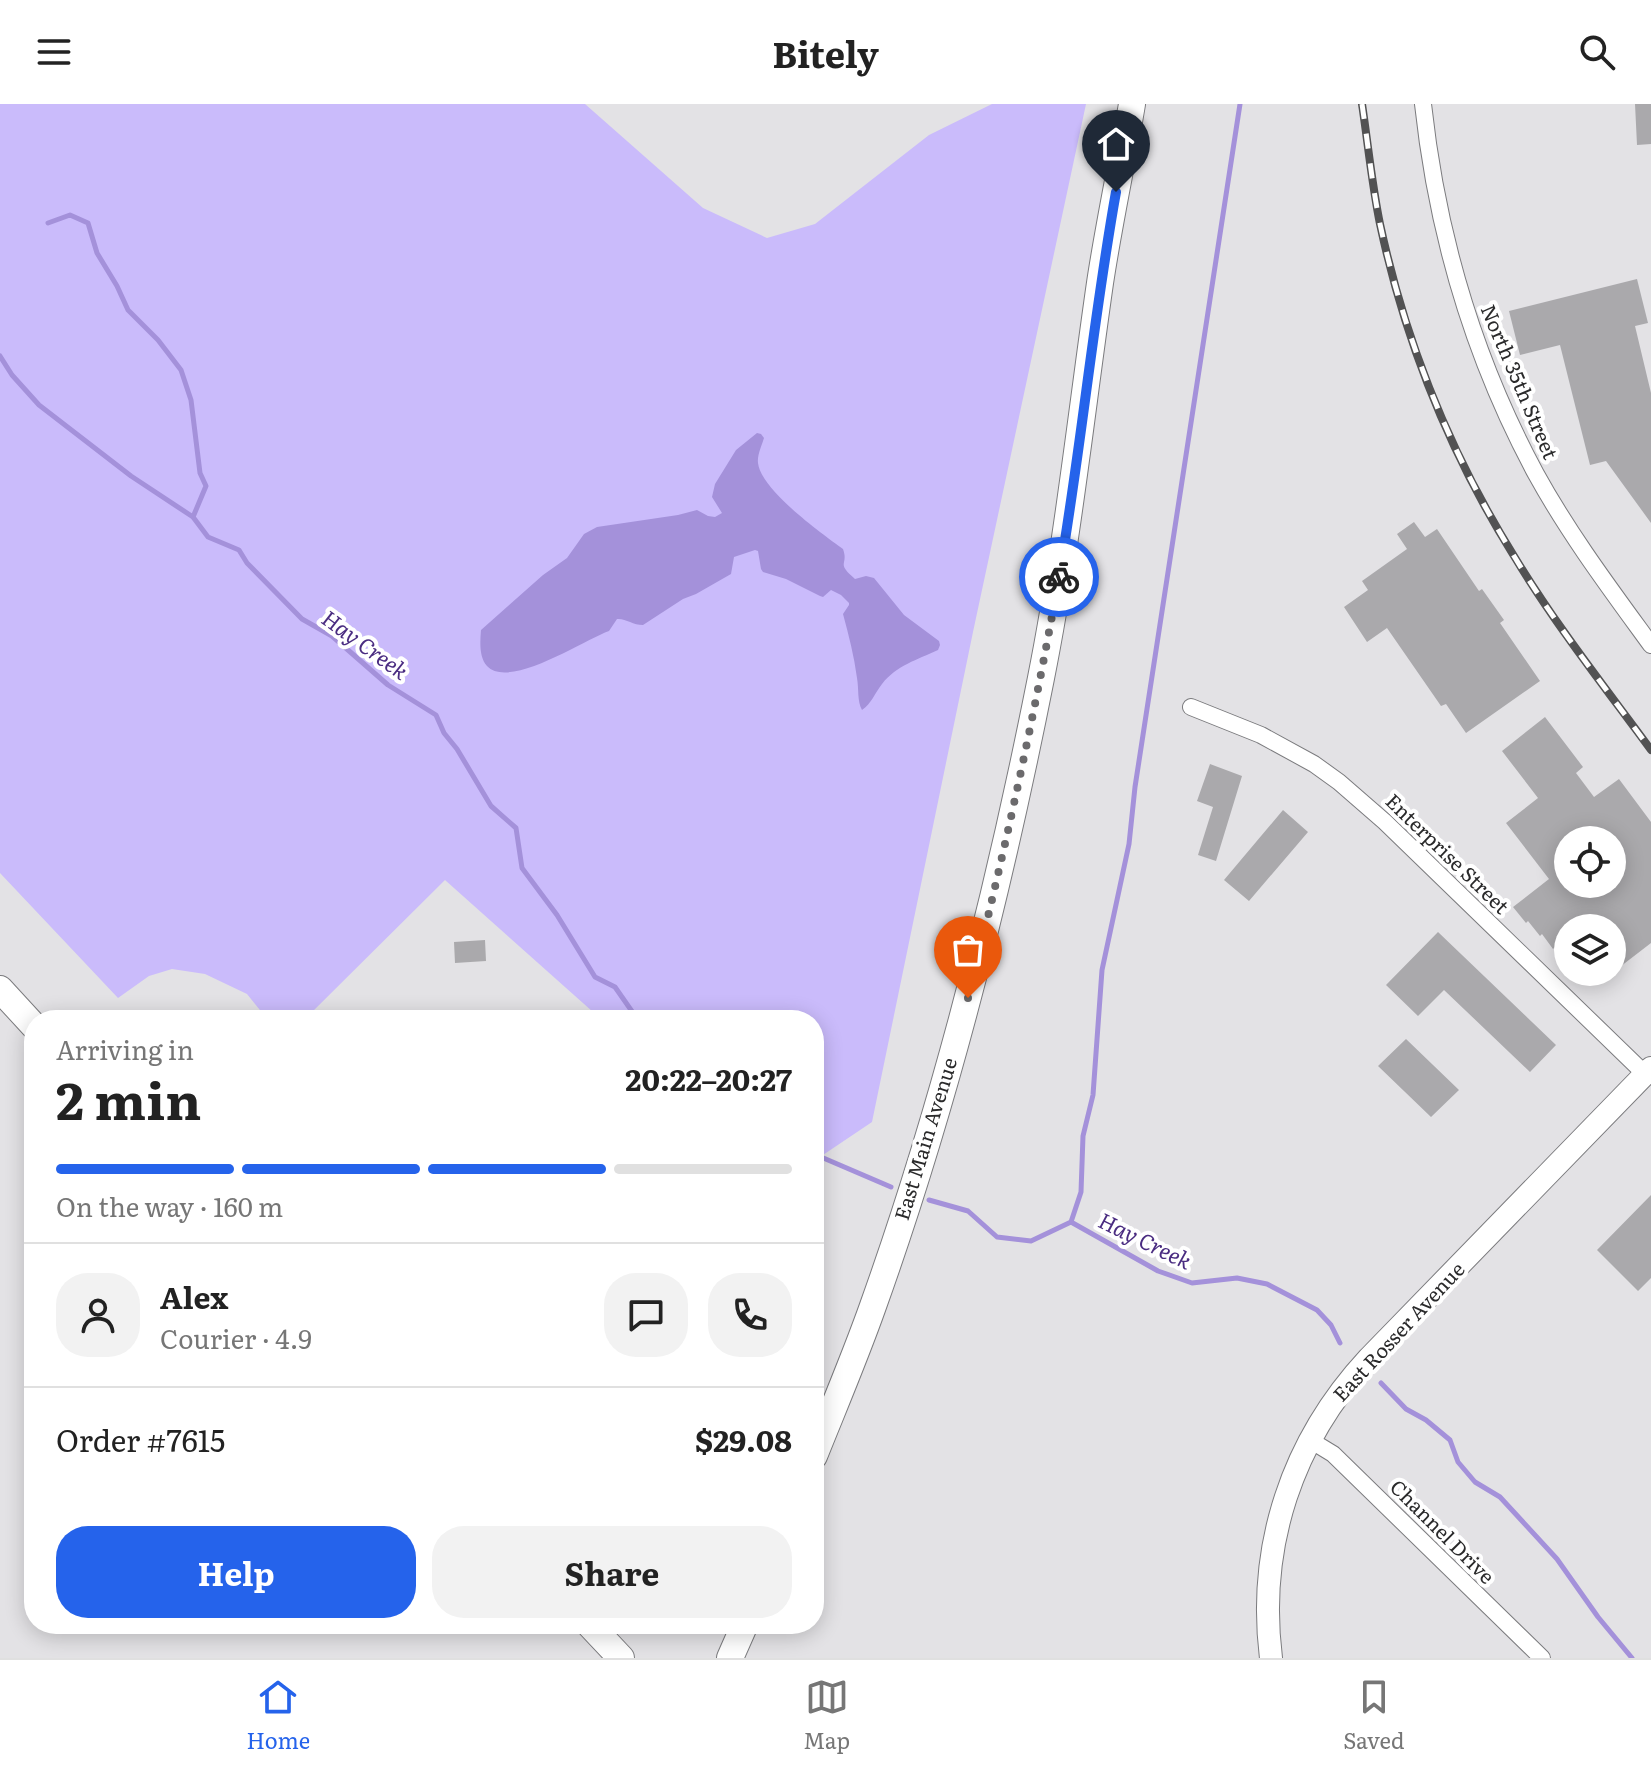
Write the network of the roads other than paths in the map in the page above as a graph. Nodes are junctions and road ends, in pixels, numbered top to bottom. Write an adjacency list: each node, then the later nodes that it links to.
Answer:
1 (1132, 104): 8 (main road, East Main Avenue)
2 (1423, 104): 3 (street, North 35th Street)
3 (1651, 645)
4 (1191, 707): 7 (street, Enterprise Street)
5 (0, 989): 6 (main road)
6 (24, 1015)
7 (1648, 1071): 9 (street, East Rosser Avenue)
8 (824, 1431)
9 (1310, 1440): 14 (street, East Rosser Avenue); 15 (street, Channel Drive)
10 (598, 1634): 12 (main road)
11 (741, 1634): 13 (main road)
12 (621, 1658)
13 (730, 1658)
14 (1271, 1658)
15 (1542, 1658)

